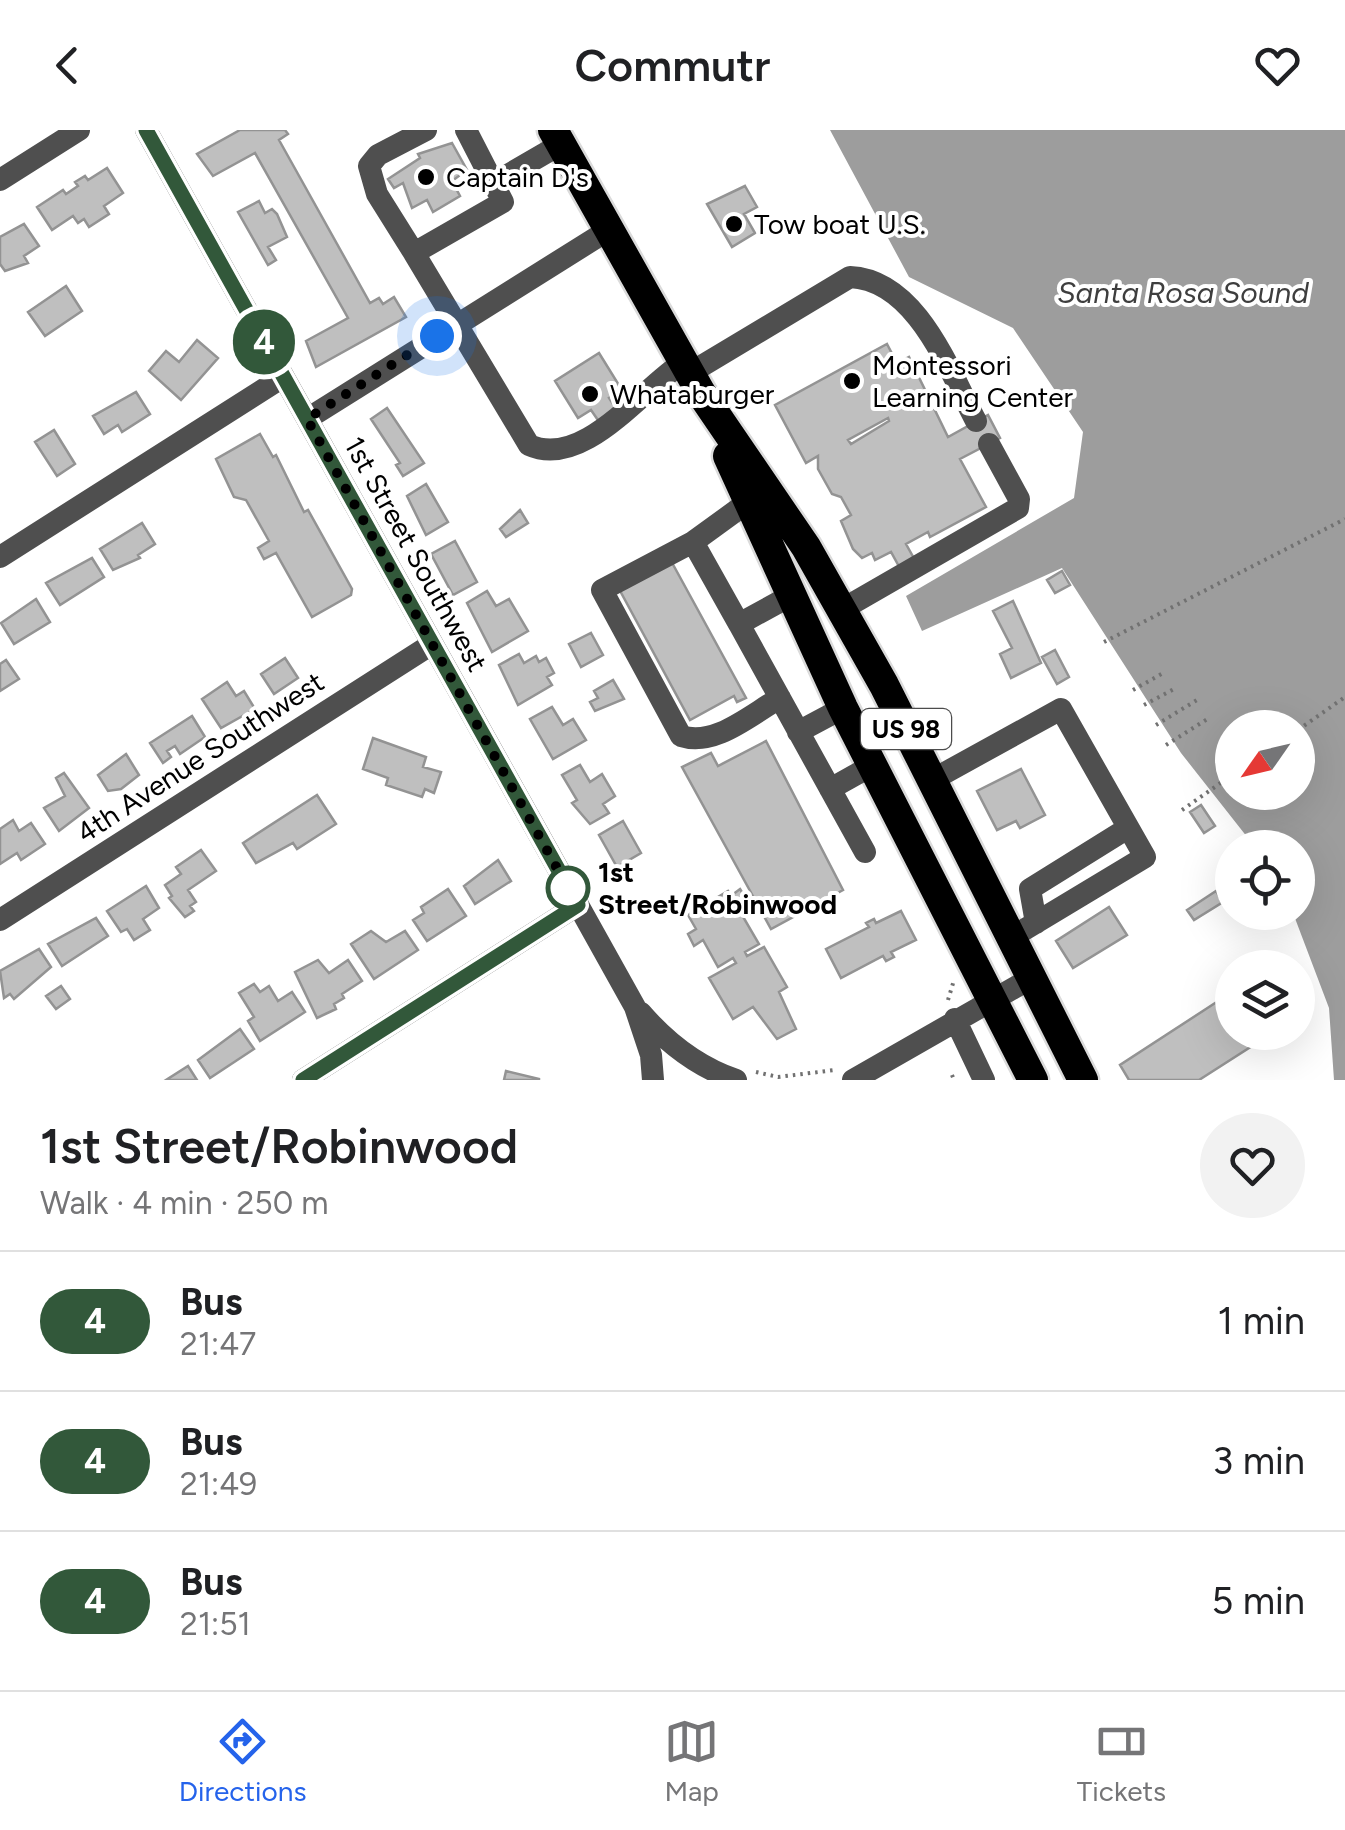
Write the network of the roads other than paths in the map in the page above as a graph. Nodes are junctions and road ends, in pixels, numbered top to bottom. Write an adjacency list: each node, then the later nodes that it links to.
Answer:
1 (79, 130): 6 (street)
2 (146, 130): 12 (street, 1st Street Southwest)
3 (426, 130): 9 (street)
4 (466, 130): 7 (street)
5 (557, 137): 7 (street); 8 (highway, US 98)
6 (0, 180)
7 (494, 183): 9 (street)
8 (610, 229): 10 (street); 11 (highway, US 98)
9 (414, 253): 10 (street)
10 (455, 325): 11 (street); 13 (street)
11 (692, 376): 14 (street); 16 (highway, US 98); 20 (highway, US 98)
12 (283, 377): 13 (street, 1st Street Southwest); 18 (street)
13 (307, 419): 22 (street, 1st Street Southwest)
14 (976, 421)
15 (989, 444): 20 (street)
16 (748, 502): 17 (street); 19 (highway, US 98)
17 (693, 542): 21 (street); 23 (street)
18 (0, 557)
19 (790, 596): 21 (street); 24 (highway, US 98)
20 (841, 610): 27 (highway, US 98)
21 (739, 624): 23 (street)
22 (432, 644): 31 (street, 1st Street Southwest); 32 (street, 4th Avenue Southwest)
23 (780, 698): 25 (street)
24 (843, 708): 25 (street); 26 (highway, US 98)
25 (798, 732): 28 (street)
26 (873, 765): 28 (street); 35 (highway, US 98)
27 (932, 780): 29 (street); 33 (highway, US 98)
28 (830, 789): 30 (street)
29 (1128, 828): 33 (street); 33 (street)
30 (865, 852)
31 (578, 905): 36 (street, 1st Street Southwest); 40 (street)
32 (0, 920)
33 (1024, 930): 34 (highway, US 98)
34 (1033, 977): 35 (street); 44 (highway, US 98)
35 (992, 998): 37 (street); 43 (highway, US 98)
36 (635, 1007): 38 (street, 1st Street Southwest); 41 (street, 1st Street Southwest)
37 (950, 1013): 39 (street); 42 (street)
38 (741, 1075)
39 (848, 1077)
40 (303, 1080)
41 (653, 1080)
42 (984, 1080)
43 (1032, 1080)
44 (1083, 1080)

